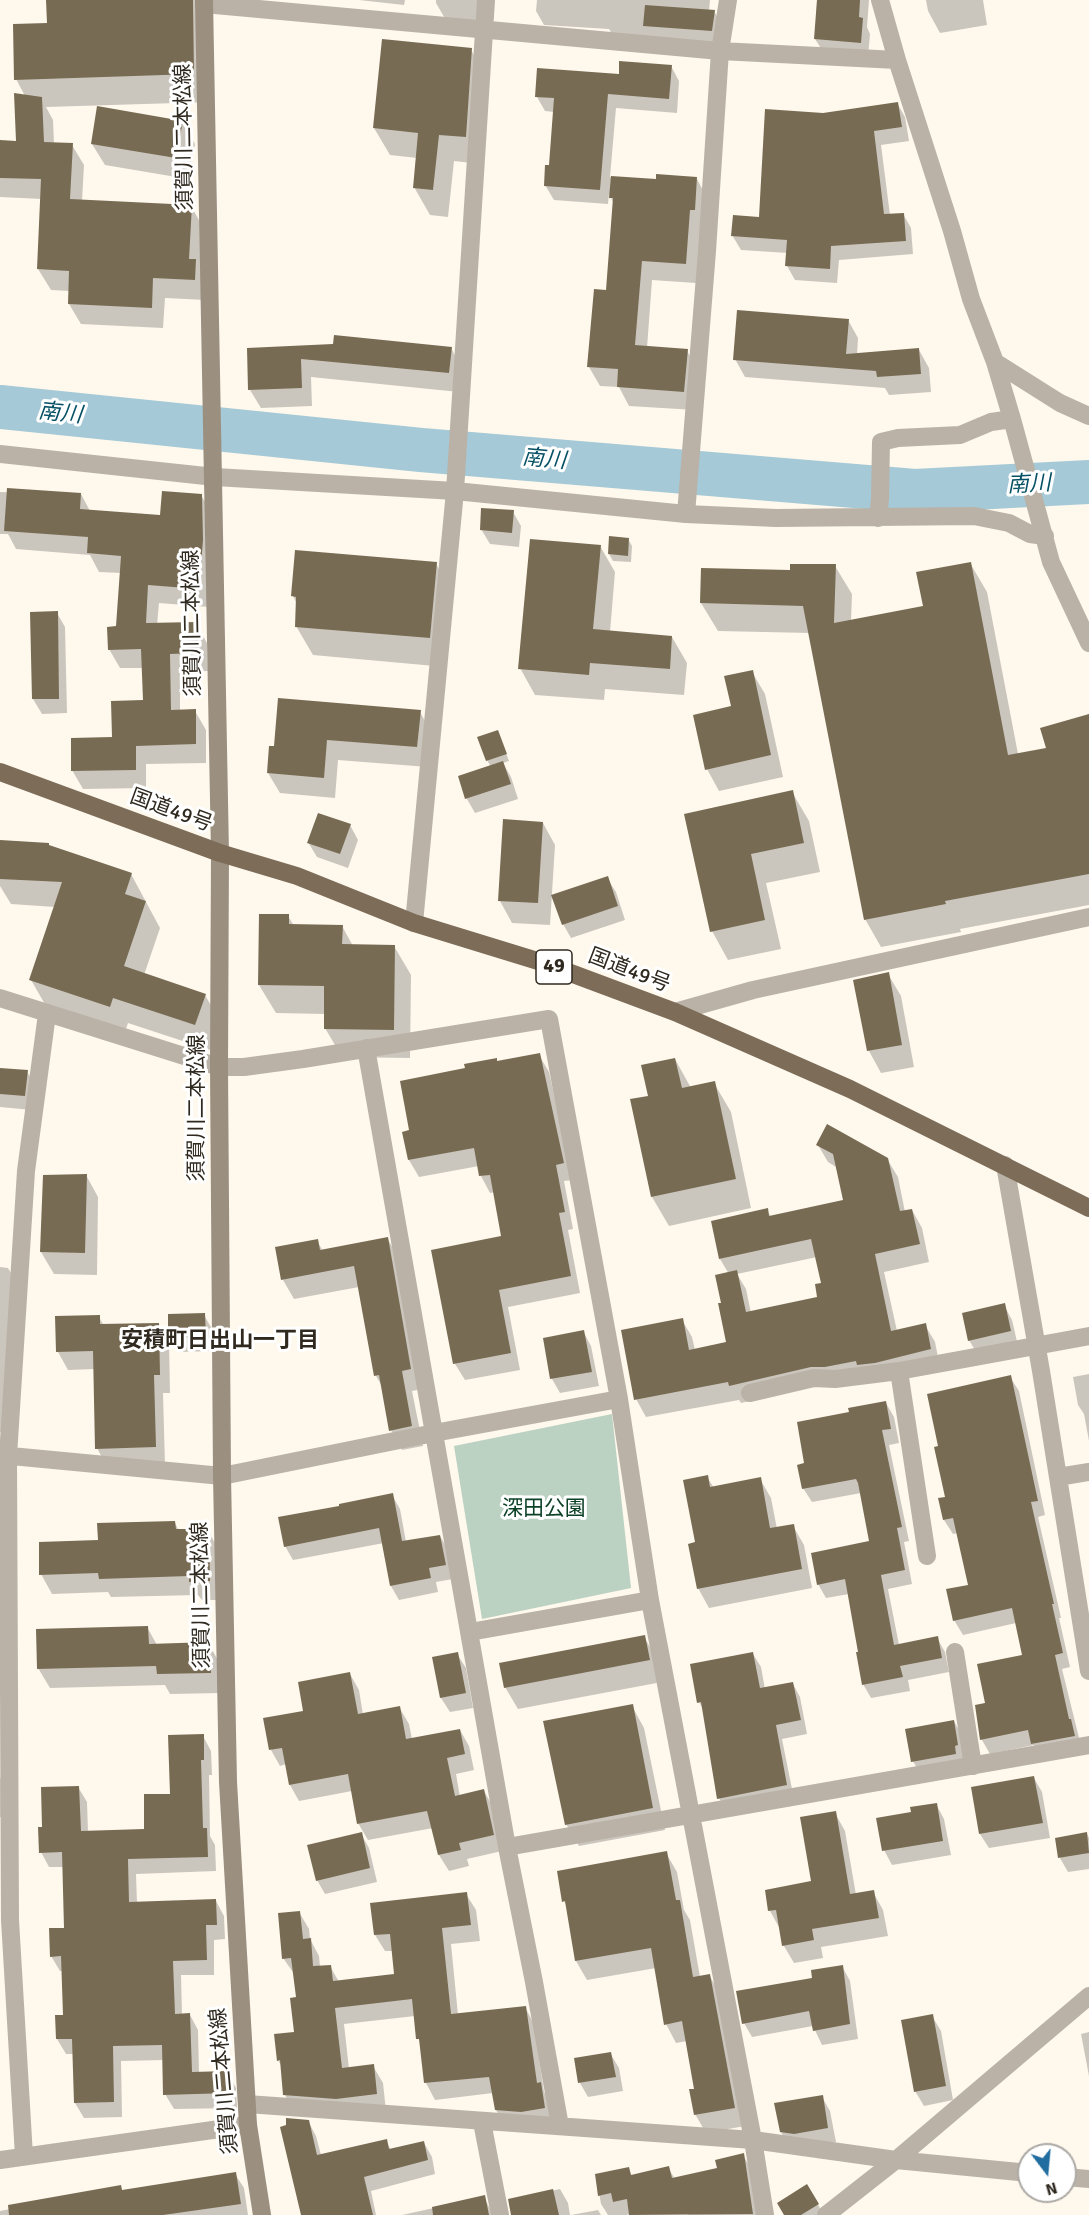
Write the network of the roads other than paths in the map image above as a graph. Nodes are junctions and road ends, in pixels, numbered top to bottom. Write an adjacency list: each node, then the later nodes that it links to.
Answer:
1 (486, 0): 5 (street)
2 (728, 0): 6 (street)
3 (880, 0): 7 (street)
4 (204, 2): 5 (street); 12 (main road, 須賀川二本松線)
5 (484, 28): 6 (street); 13 (street)
6 (720, 51): 7 (street); 14 (street)
7 (897, 60): 8 (street)
8 (995, 362): 9 (street); 10 (street)
9 (1089, 416)
10 (1012, 419): 15 (street); 16 (street)
11 (0, 454): 12 (street)
12 (214, 469): 13 (street); 19 (main road, 須賀川二本松線)
13 (455, 486): 14 (street); 21 (street)
14 (686, 507): 15 (street)
15 (878, 518): 16 (street)
16 (1045, 536): 17 (street)
17 (1089, 643)
18 (0, 772): 19 (highway, 国道49号 / 49)
19 (220, 853): 21 (highway, 国道49号 / 49); 26 (main road, 須賀川二本松線)
20 (1089, 917): 23 (street)
21 (414, 923): 23 (highway, 国道49号 / 49)
22 (0, 998): 24 (street)
23 (675, 1012): 27 (highway, 国道49号 / 49)
24 (47, 1014): 26 (street); 35 (street)
25 (366, 1048): 26 (street); 33 (street); 34 (street)
26 (219, 1067): 37 (main road, 須賀川二本松線)
27 (1005, 1165): 28 (highway, 国道49号 / 49); 30 (street)
28 (1089, 1208)
29 (1089, 1336): 30 (street)
30 (1036, 1344): 31 (street); 38 (street)
31 (899, 1371): 32 (street); 39 (street)
32 (750, 1393)
33 (619, 1399): 34 (street); 40 (street)
34 (434, 1433): 37 (street); 41 (street)
35 (4, 1456): 37 (street); 47 (street)
36 (1089, 1472): 38 (street)
37 (222, 1476): 50 (main road, 須賀川二本松線)
38 (1058, 1477): 43 (street)
39 (927, 1556)
40 (650, 1600): 41 (street); 46 (street)
41 (470, 1632): 48 (street)
42 (956, 1652): 45 (street)
43 (1089, 1671)
44 (1089, 1745): 45 (street)
45 (973, 1766): 46 (street)
46 (689, 1815): 48 (street); 54 (street)
47 (5, 1819): 55 (street)
48 (507, 1847): 53 (street)
49 (1089, 1996): 57 (street)
50 (247, 2104): 51 (street); 52 (main road, 須賀川二本松線)
51 (483, 2122): 53 (street); 60 (street)
52 (248, 2125): 55 (street); 59 (main road, 須賀川二本松線)
53 (560, 2126): 54 (street)
54 (753, 2140): 57 (street); 61 (street)
55 (24, 2156): 56 (street)
56 (0, 2160)
57 (896, 2160): 58 (street); 62 (street)
58 (1017, 2173)
59 (262, 2215)
60 (500, 2215)
61 (765, 2215)
62 (826, 2215)

